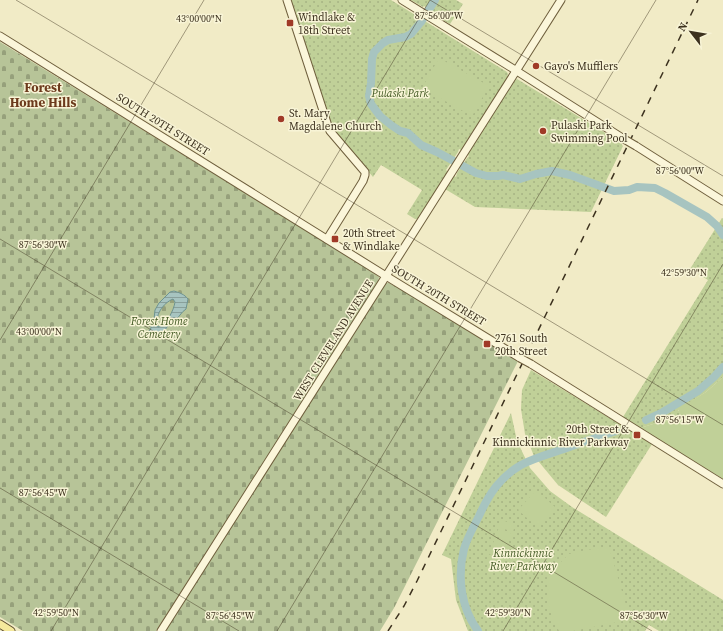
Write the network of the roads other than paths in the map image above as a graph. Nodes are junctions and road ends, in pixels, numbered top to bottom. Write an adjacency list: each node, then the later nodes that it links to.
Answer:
1 (287, 0): 7 (street)
2 (402, 0): 5 (street)
3 (561, 0): 5 (street, WEST CLEVELAND AVENUE)
4 (0, 36): 7 (street, SOUTH 20TH STREET)
5 (516, 71): 6 (street, bridge); 8 (street, WEST CLEVELAND AVENUE)
6 (723, 201)
7 (327, 239): 8 (street, SOUTH 20TH STREET)
8 (386, 276): 9 (street, SOUTH 20TH STREET, bridge); 12 (street, WEST CLEVELAND AVENUE)
9 (723, 484)
10 (0, 624): 11 (main road)
11 (11, 631)
12 (161, 631)

